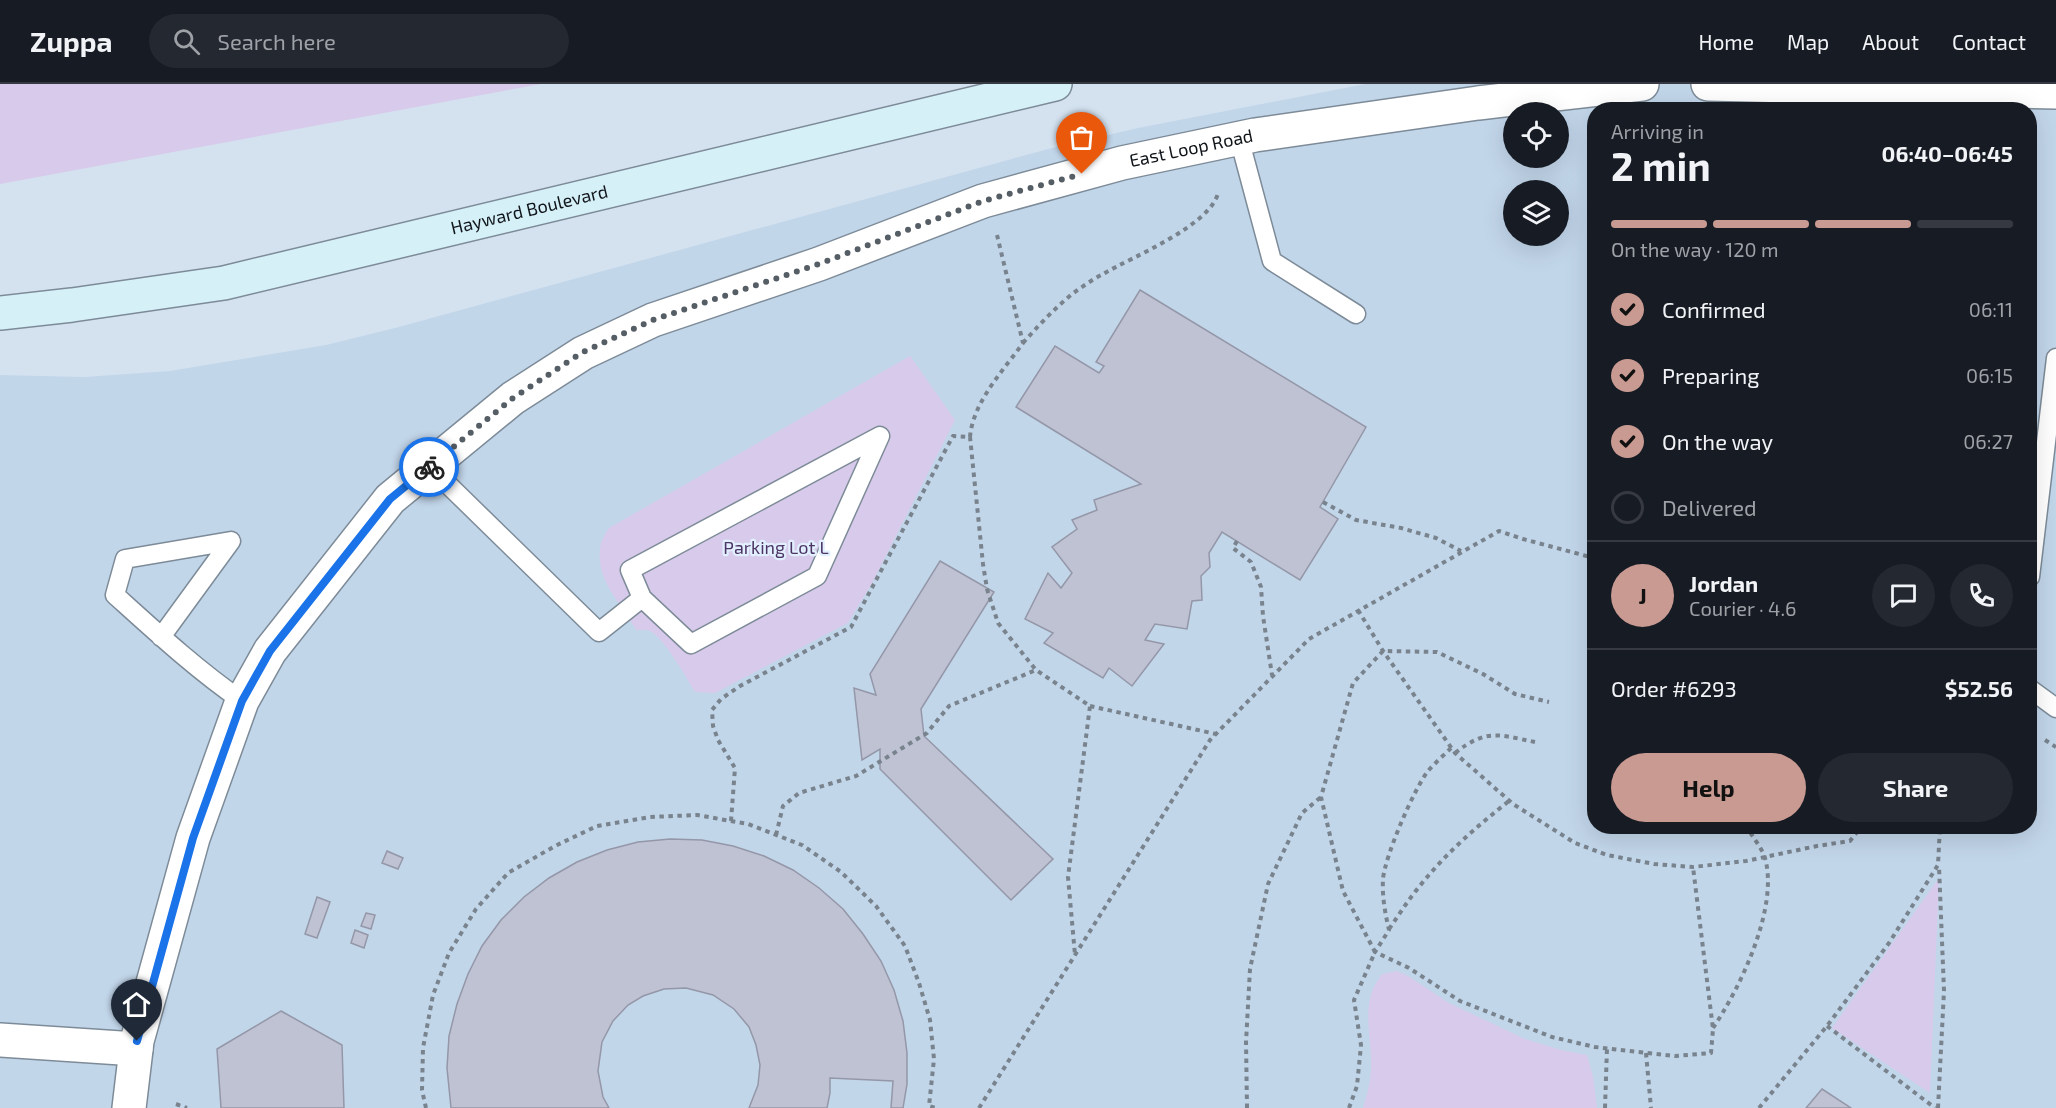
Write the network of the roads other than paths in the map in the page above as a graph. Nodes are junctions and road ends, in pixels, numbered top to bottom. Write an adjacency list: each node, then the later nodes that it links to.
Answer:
1 (1055, 84): 4 (main road, Hayward Boulevard)
2 (1642, 84): 6 (street, East Loop Road)
3 (1708, 84): 5 (street)
4 (1022, 88): 7 (main road, Hayward Boulevard)
5 (2056, 92)
6 (1239, 138): 8 (lane); 10 (street, East Loop Road)
7 (0, 313)
8 (1356, 314)
9 (2056, 358): 11 (lane)
10 (429, 466): 12 (lane); 15 (street, East Loop Road)
11 (2037, 518)
12 (642, 598): 12 (lane)
13 (161, 637): 13 (lane); 15 (lane)
14 (2037, 694): 16 (lane)
15 (242, 701): 18 (street, East Loop Road)
16 (2056, 708)
17 (0, 1040): 18 (street)
18 (136, 1049): 19 (street, East Loop Road)
19 (129, 1108)

